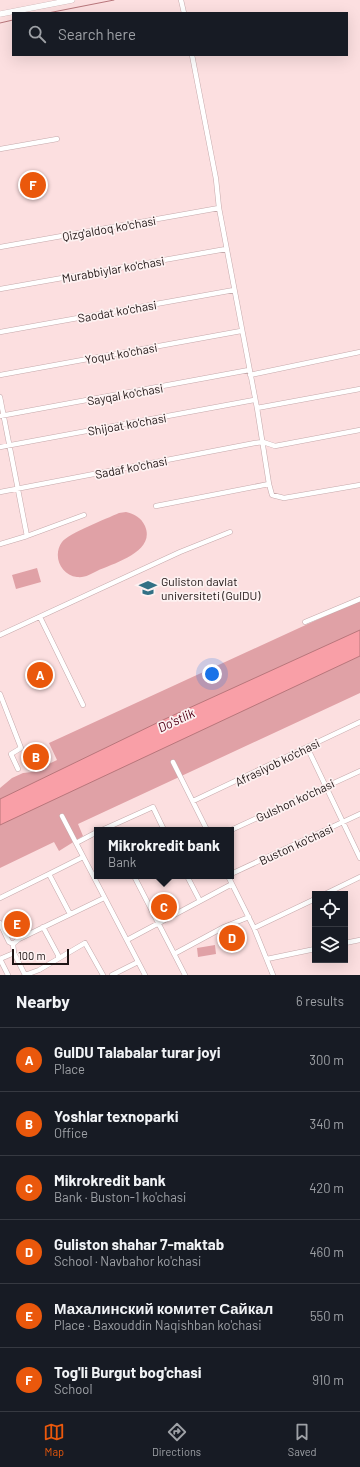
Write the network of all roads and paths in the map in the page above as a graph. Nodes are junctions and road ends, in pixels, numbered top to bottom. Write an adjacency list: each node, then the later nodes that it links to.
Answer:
1 (72, 0): 4 (main road)
2 (181, 0): 3 (street)
3 (184, 12)
4 (0, 14)
5 (192, 56): 8 (street)
6 (56, 139): 7 (street)
7 (0, 149)
8 (218, 208): 9 (street, Qizg'aldoq ko'chasi); 10 (street)
9 (0, 247)
10 (226, 249): 11 (street, Murabbiylar ko'chasi); 12 (street)
11 (0, 289)
12 (234, 290): 13 (street); 14 (street, Saodat ko'chasi)
13 (241, 331): 16 (street); 17 (street, Yoqut ko'chasi)
14 (0, 332)
15 (360, 352): 16 (street)
16 (250, 373): 20 (street); 22 (street, Sayqal ko'chasi)
17 (0, 374)
18 (360, 389): 21 (street)
19 (0, 397): 22 (street)
20 (254, 400): 21 (street); 25 (street, Shijoat ko'chasi)
21 (257, 408): 24 (street)
22 (1, 416): 25 (street)
23 (360, 430): 24 (street)
24 (263, 442): 27 (street); 29 (street, Sadaf ko'chasi)
25 (9, 445): 26 (street, Shijoat ko'chasi); 29 (street)
26 (0, 447)
27 (268, 484): 28 (street); 31 (street)
28 (360, 485)
29 (17, 489): 30 (street, Sadaf ko'chasi); 34 (street)
30 (0, 492)
31 (156, 506)
32 (84, 515): 34 (street)
33 (230, 532): 37 (street)
34 (27, 536): 35 (street)
35 (0, 544)
36 (360, 599): 38 (street)
37 (40, 617): 39 (street); 41 (street)
38 (306, 622)
39 (0, 635)
40 (0, 694): 45 (street)
41 (83, 705)
42 (360, 722): 43 (street, Afrasiyob ko'chasi)
43 (307, 746): 47 (street); 48 (street, Afrasiyob ko'chasi)
44 (173, 762): 48 (street)
45 (18, 768)
46 (360, 770): 47 (street, Gulshon ko'chasi)
47 (326, 786): 51 (street); 55 (street, Gulshon ko'chasi)
48 (193, 802): 54 (street)
49 (360, 814): 51 (street, Buston ko'chasi)
50 (62, 816): 57 (street)
51 (343, 823): 59 (street); 60 (street, Buston ko'chasi)
52 (112, 827): 53 (street)
53 (163, 827)
54 (206, 827)
55 (234, 829)
56 (94, 834): 57 (street)
57 (76, 843): 58 (street)
58 (83, 857): 61 (street); 63 (street)
59 (360, 858)
60 (234, 873)
61 (49, 874): 70 (street); 74 (street)
62 (360, 877): 69 (street)
63 (94, 878)
64 (94, 879): 71 (street)
65 (136, 879): 77 (street)
66 (189, 879): 73 (street)
67 (230, 879): 68 (street)
68 (232, 884): 73 (street); 75 (street)
69 (330, 891)
70 (0, 898)
71 (104, 898): 74 (street); 80 (street)
72 (312, 900): 79 (street)
73 (200, 901): 77 (street)
74 (70, 914): 78 (street)
75 (249, 917): 79 (street); 86 (street)
76 (0, 923): 83 (street)
77 (159, 924): 80 (street); 86 (street)
78 (43, 927): 83 (street); 87 (street)
79 (254, 928): 88 (street)
80 (127, 940): 90 (street)
81 (360, 940): 82 (street)
82 (348, 942)
83 (13, 944): 85 (street)
84 (312, 950): 88 (street)
85 (14, 953): 89 (street); 91 (street)
86 (174, 954): 97 (street)
87 (58, 958): 91 (street); 94 (street)
88 (267, 958): 98 (street)
89 (0, 959): 92 (street)
90 (138, 962): 95 (street); 96 (street)
91 (39, 970): 93 (street)
92 (8, 975)
93 (42, 975)
94 (103, 975)
95 (112, 975)
96 (145, 975)
97 (185, 975)
98 (273, 975)

